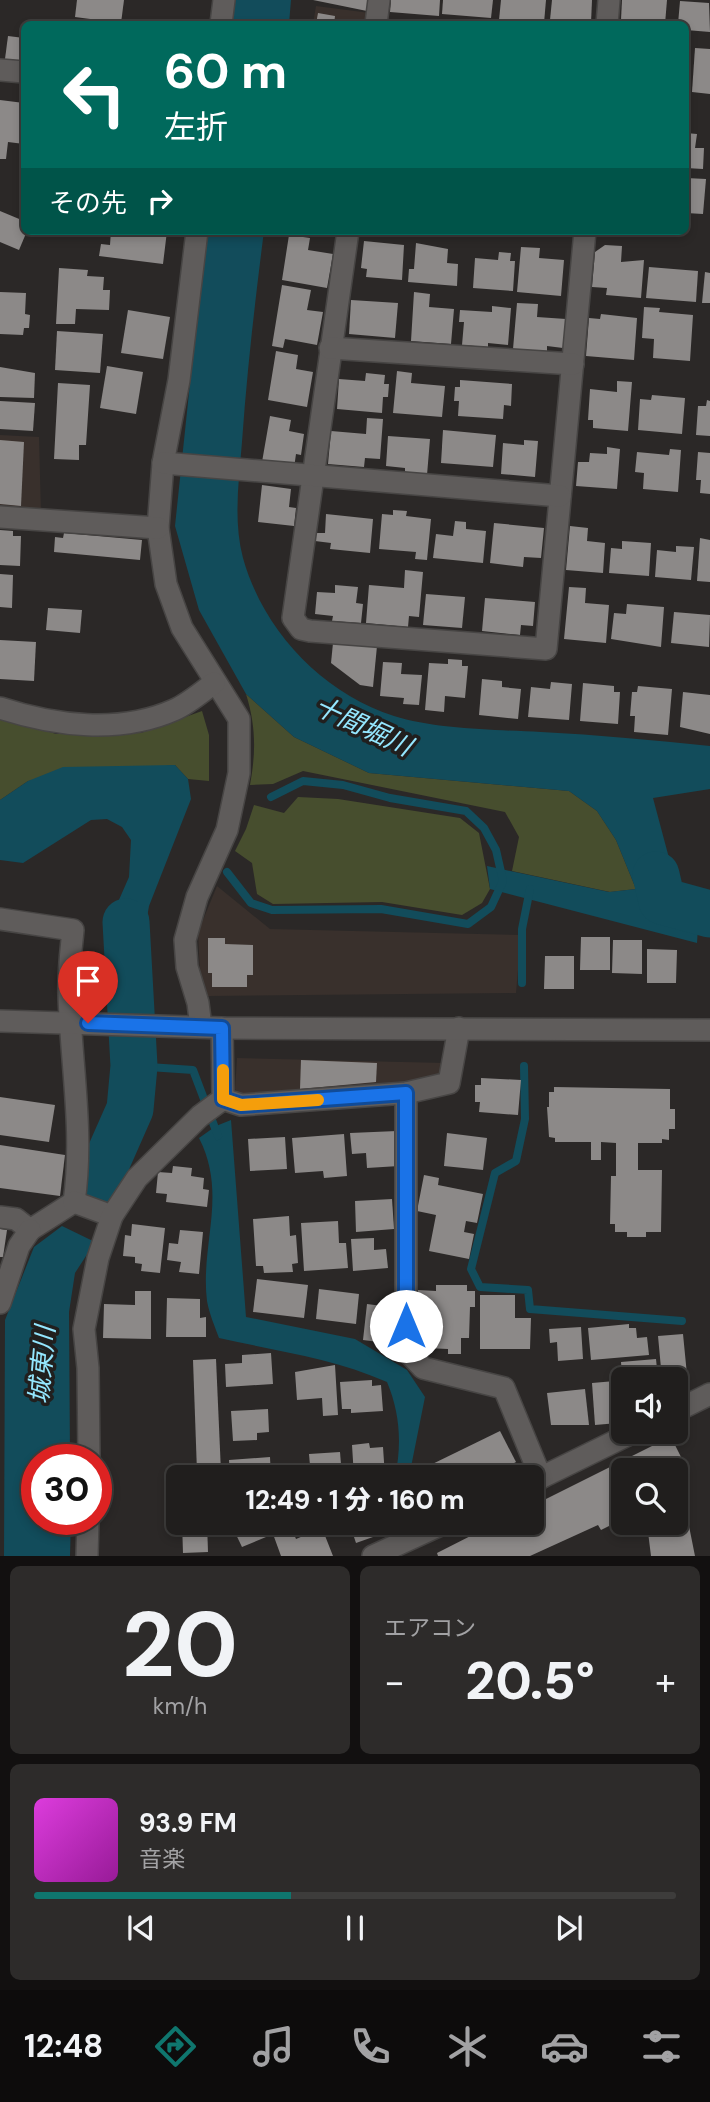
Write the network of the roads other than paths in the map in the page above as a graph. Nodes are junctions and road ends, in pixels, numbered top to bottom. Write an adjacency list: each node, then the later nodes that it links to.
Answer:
1 (225, 0): 4 (street)
2 (379, 0): 5 (street)
3 (609, 0): 6 (street)
4 (222, 21)
5 (376, 21)
6 (607, 21)
7 (0, 70): 8 (street)
8 (21, 72)
9 (197, 235): 14 (street)
10 (347, 235): 12 (street)
11 (585, 235): 13 (street)
12 (330, 348): 13 (street); 15 (street)
13 (573, 364): 16 (street)
14 (163, 463): 15 (street); 18 (street)
15 (312, 476): 16 (street); 16 (street)
16 (560, 496)
17 (0, 517): 18 (street)
18 (158, 528): 19 (street)
19 (214, 683): 20 (street); 24 (street)
20 (0, 708)
21 (0, 919): 23 (street)
22 (0, 1021): 23 (street)
23 (79, 1023): 24 (street); 29 (street)
24 (211, 1028): 25 (street); 28 (street)
25 (459, 1028): 26 (street); 27 (street)
26 (710, 1030)
27 (406, 1093): 28 (street); 38 (street)
28 (214, 1106): 30 (street)
29 (74, 1202): 30 (street); 32 (street)
30 (112, 1216): 37 (street)
31 (0, 1217): 32 (street)
32 (30, 1230): 33 (street)
33 (0, 1303)
34 (710, 1394): 35 (street)
35 (688, 1405)
36 (611, 1443): 39 (street)
37 (89, 1444)
38 (532, 1465)
39 (544, 1477)
40 (88, 1535): 42 (street)
41 (420, 1535): 43 (street)
42 (87, 1556)
43 (373, 1556)

